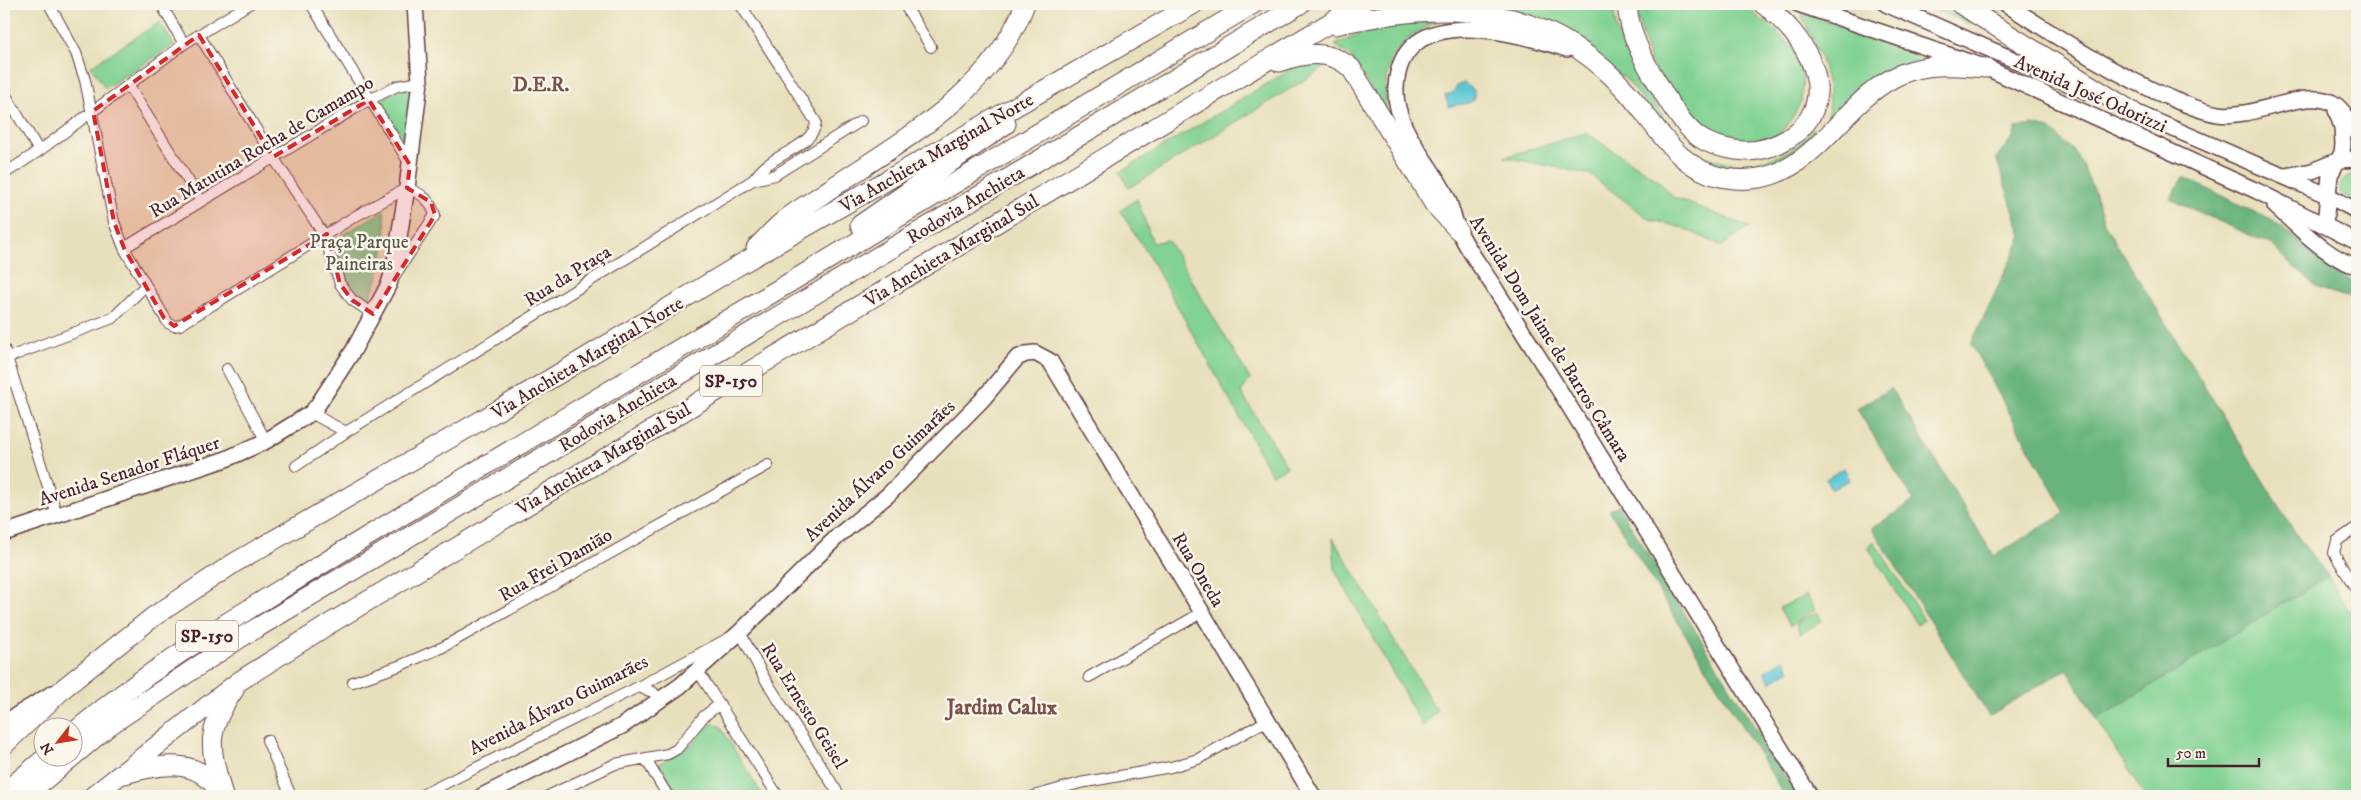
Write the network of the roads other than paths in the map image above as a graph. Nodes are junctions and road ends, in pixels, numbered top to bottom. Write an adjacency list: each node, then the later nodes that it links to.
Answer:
1 (48, 4): 33 (street)
2 (161, 4): 21 (street)
3 (249, 4): 20 (street)
4 (311, 4): 31 (street)
5 (415, 4): 26 (street)
6 (740, 4): 45 (street)
7 (904, 4): 22 (street)
8 (1025, 4): 56 (highway)
9 (1194, 4): 23 (highway, Via Anchieta Marginal Norte / SP-150)
10 (1253, 4): 61 (highway, Rodovia Anchieta / SP-150)
11 (1300, 4): 89 (highway, Rodovia Anchieta / SP-150)
12 (1361, 4): 19 (highway, Via Anchieta Marginal Sul / SP-150)
13 (1627, 4): 30 (highway)
14 (1763, 4): 30 (highway)
15 (1798, 4): 25 (street, Avenida José Odorizzi)
16 (1886, 4): 34 (street, Avenida José Odorizzi)
17 (1960, 4): 34 (highway)
18 (2006, 4): 32 (street)
19 (1319, 29): 24 (highway); 27 (highway, Via Anchieta Marginal Sul / SP-150)
20 (199, 35): 21 (street); 39 (street)
21 (184, 44): 28 (street)
22 (931, 47)
23 (1103, 56): 56 (highway, Via Anchieta Marginal Norte / SP-150); 61 (highway)
24 (1587, 56): 37 (highway); 52 (street, Avenida Dom Jaime de Barros Câmara)
25 (1987, 68): 37 (highway); 47 (street, Avenida José Odorizzi)
26 (420, 82): 31 (street, Rua Matutina Rocha de Camampo); 42 (street)
27 (1227, 84): 52 (highway); 78 (highway, Via Anchieta Marginal Sul / SP-150)
28 (128, 85): 33 (street); 49 (street)
29 (4, 92): 38 (street)
30 (1816, 93): 37 (highway)
31 (369, 100): 39 (street, Rua Matutina Rocha de Camampo); 42 (street)
32 (2332, 103): 36 (street); 41 (street)
33 (93, 112): 38 (street); 55 (street)
34 (2133, 112): 44 (street, Avenida José Odorizzi)
35 (861, 121): 45 (street, Rua da Praça)
36 (2357, 132)
37 (1827, 138)
38 (39, 151): 43 (street)
39 (273, 157): 49 (street, Rua Matutina Rocha de Camampo); 53 (street)
40 (2357, 159): 41 (street)
41 (2339, 160): 44 (street); 48 (street)
42 (410, 165): 46 (street)
43 (4, 174)
44 (2284, 176): 48 (street, Avenida José Odorizzi)
45 (753, 180): 66 (street, Rua da Praça)
46 (407, 188): 53 (street); 58 (street); 58 (street)
47 (2257, 190): 51 (street, Avenida José Odorizzi); 57 (street)
48 (2329, 196): 50 (street, Avenida José Odorizzi); 51 (street)
49 (201, 202): 55 (street, Rua Matutina Rocha de Camampo)
50 (2357, 211)
51 (2324, 224): 54 (street, Avenida José Odorizzi)
52 (1458, 230): 107 (street, Avenida Dom Jaime de Barros Câmara)
53 (324, 235): 59 (street); 60 (street)
54 (2357, 242)
55 (124, 248): 59 (street)
56 (741, 264): 80 (highway, Via Anchieta Marginal Norte / SP-150)
57 (2357, 266)
58 (389, 284): 60 (street)
59 (145, 286): 62 (street)
60 (373, 314): 65 (street)
61 (674, 353): 86 (highway, Rodovia Anchieta / SP-150)
62 (5, 355): 70 (street)
63 (1050, 361): 74 (street, Rua Oneda); 75 (street, Avenida Álvaro Guimarães)
64 (227, 369): 67 (street)
65 (311, 413): 66 (street); 67 (street, Avenida Senador Fláquer)
66 (346, 432): 69 (street, Rua da Praça)
67 (266, 441): 70 (street, Avenida Senador Fláquer)
68 (768, 465): 79 (street, Rua Frei Damião)
69 (296, 466)
70 (57, 515): 72 (street, Avenida Senador Fláquer)
71 (2357, 527): 73 (street)
72 (4, 532)
73 (2357, 591)
74 (1201, 612): 77 (street); 84 (street, Rua Oneda)
75 (740, 632): 76 (street, Avenida Álvaro Guimarães); 81 (street, Avenida Álvaro Guimarães); 104 (street, Rua Ernesto Geisel)
76 (698, 670): 82 (street, Avenida Álvaro Guimarães); 83 (street)
77 (1089, 677)
78 (240, 680): 93 (highway, Via Anchieta Marginal Sul / SP-150); 97 (highway)
79 (354, 682)
80 (65, 686): 85 (street); 88 (highway, Via Anchieta Marginal Norte / SP-150)
81 (638, 687): 82 (street); 99 (street, Avenida Álvaro Guimarães)
82 (661, 700): 100 (street, Avenida Álvaro Guimarães)
83 (720, 704): 90 (street); 103 (street)
84 (1268, 720): 105 (street); 106 (street, Rua Oneda)
85 (4, 723)
86 (82, 725)
87 (266, 740): 98 (street)
88 (4, 744)
89 (82, 749)
90 (646, 760): 101 (street); 102 (street)
91 (33, 768): 94 (highway)
92 (59, 768): 95 (highway, Rodovia Anchieta / SP-150)
93 (114, 778): 96 (highway, Via Anchieta Marginal Sul / SP-150); 97 (highway)
94 (4, 793)
95 (25, 796)
96 (93, 796)
97 (222, 796)
98 (291, 796)
99 (420, 796)
100 (482, 796)
101 (548, 796)
102 (668, 796)
103 (778, 796)
104 (840, 796)
105 (1034, 796)
106 (1313, 796)
107 (1810, 796)

